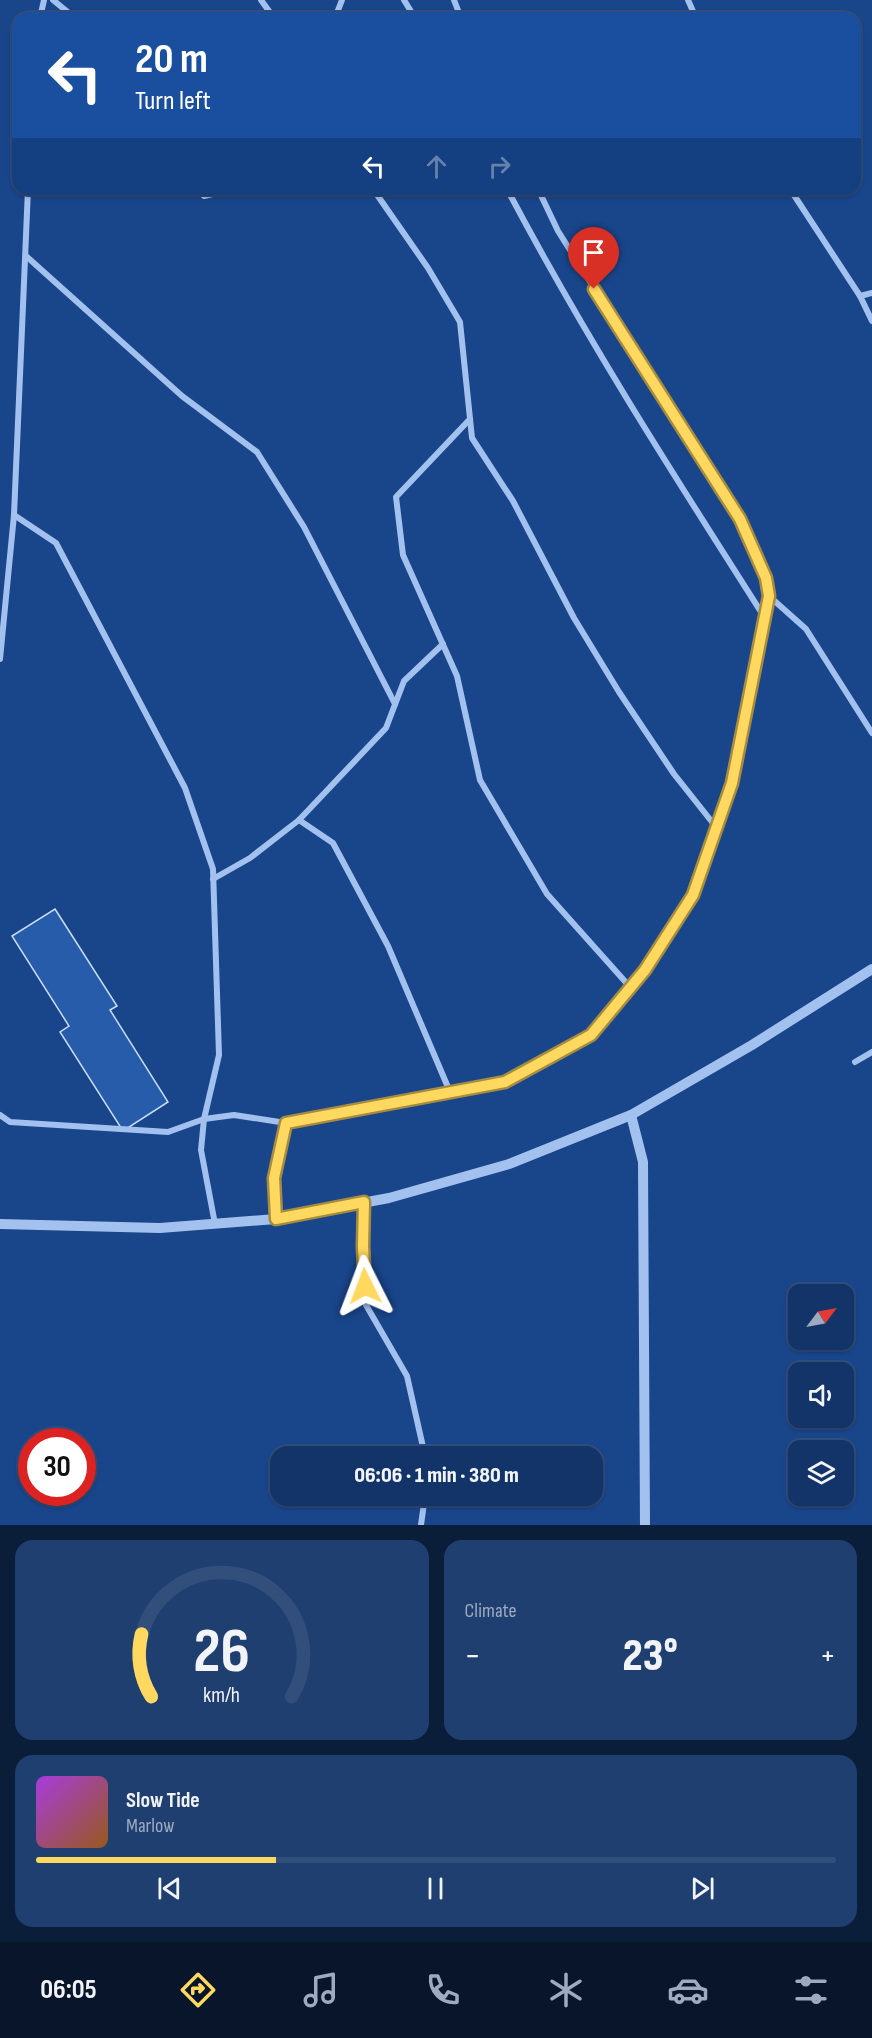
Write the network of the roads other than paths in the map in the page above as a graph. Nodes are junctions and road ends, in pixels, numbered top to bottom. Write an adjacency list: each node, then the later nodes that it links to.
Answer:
1 (53, 0): 2 (street)
2 (68, 12)
3 (28, 195): 8 (street)
4 (377, 195): 12 (street)
5 (510, 195): 15 (street)
6 (541, 195): 14 (street)
7 (794, 195): 10 (street)
8 (26, 256): 13 (street); 18 (street)
9 (872, 293): 10 (street)
10 (860, 296): 11 (street)
11 (872, 321)
12 (470, 419): 16 (street); 21 (street)
13 (14, 515): 17 (street); 22 (street)
14 (769, 596): 15 (street); 19 (street)
15 (765, 618): 21 (street)
16 (443, 644): 18 (street); 24 (street)
17 (0, 659)
18 (395, 704): 20 (street)
19 (872, 733)
20 (299, 820): 22 (street); 27 (street)
21 (717, 827): 24 (street)
22 (213, 879): 30 (street)
23 (872, 969): 29 (street)
24 (630, 987): 27 (street)
25 (872, 1052): 26 (street)
26 (855, 1062)
27 (450, 1092): 31 (street)
28 (0, 1115): 30 (street)
29 (631, 1115): 32 (street); 39 (street)
30 (204, 1119): 31 (street); 35 (street)
31 (286, 1123): 33 (street)
32 (364, 1202): 33 (street); 36 (street)
33 (276, 1219): 35 (street)
34 (0, 1224): 35 (street)
35 (215, 1224)
36 (423, 1446)
37 (424, 1506): 38 (street)
38 (421, 1525)
39 (645, 1525)

